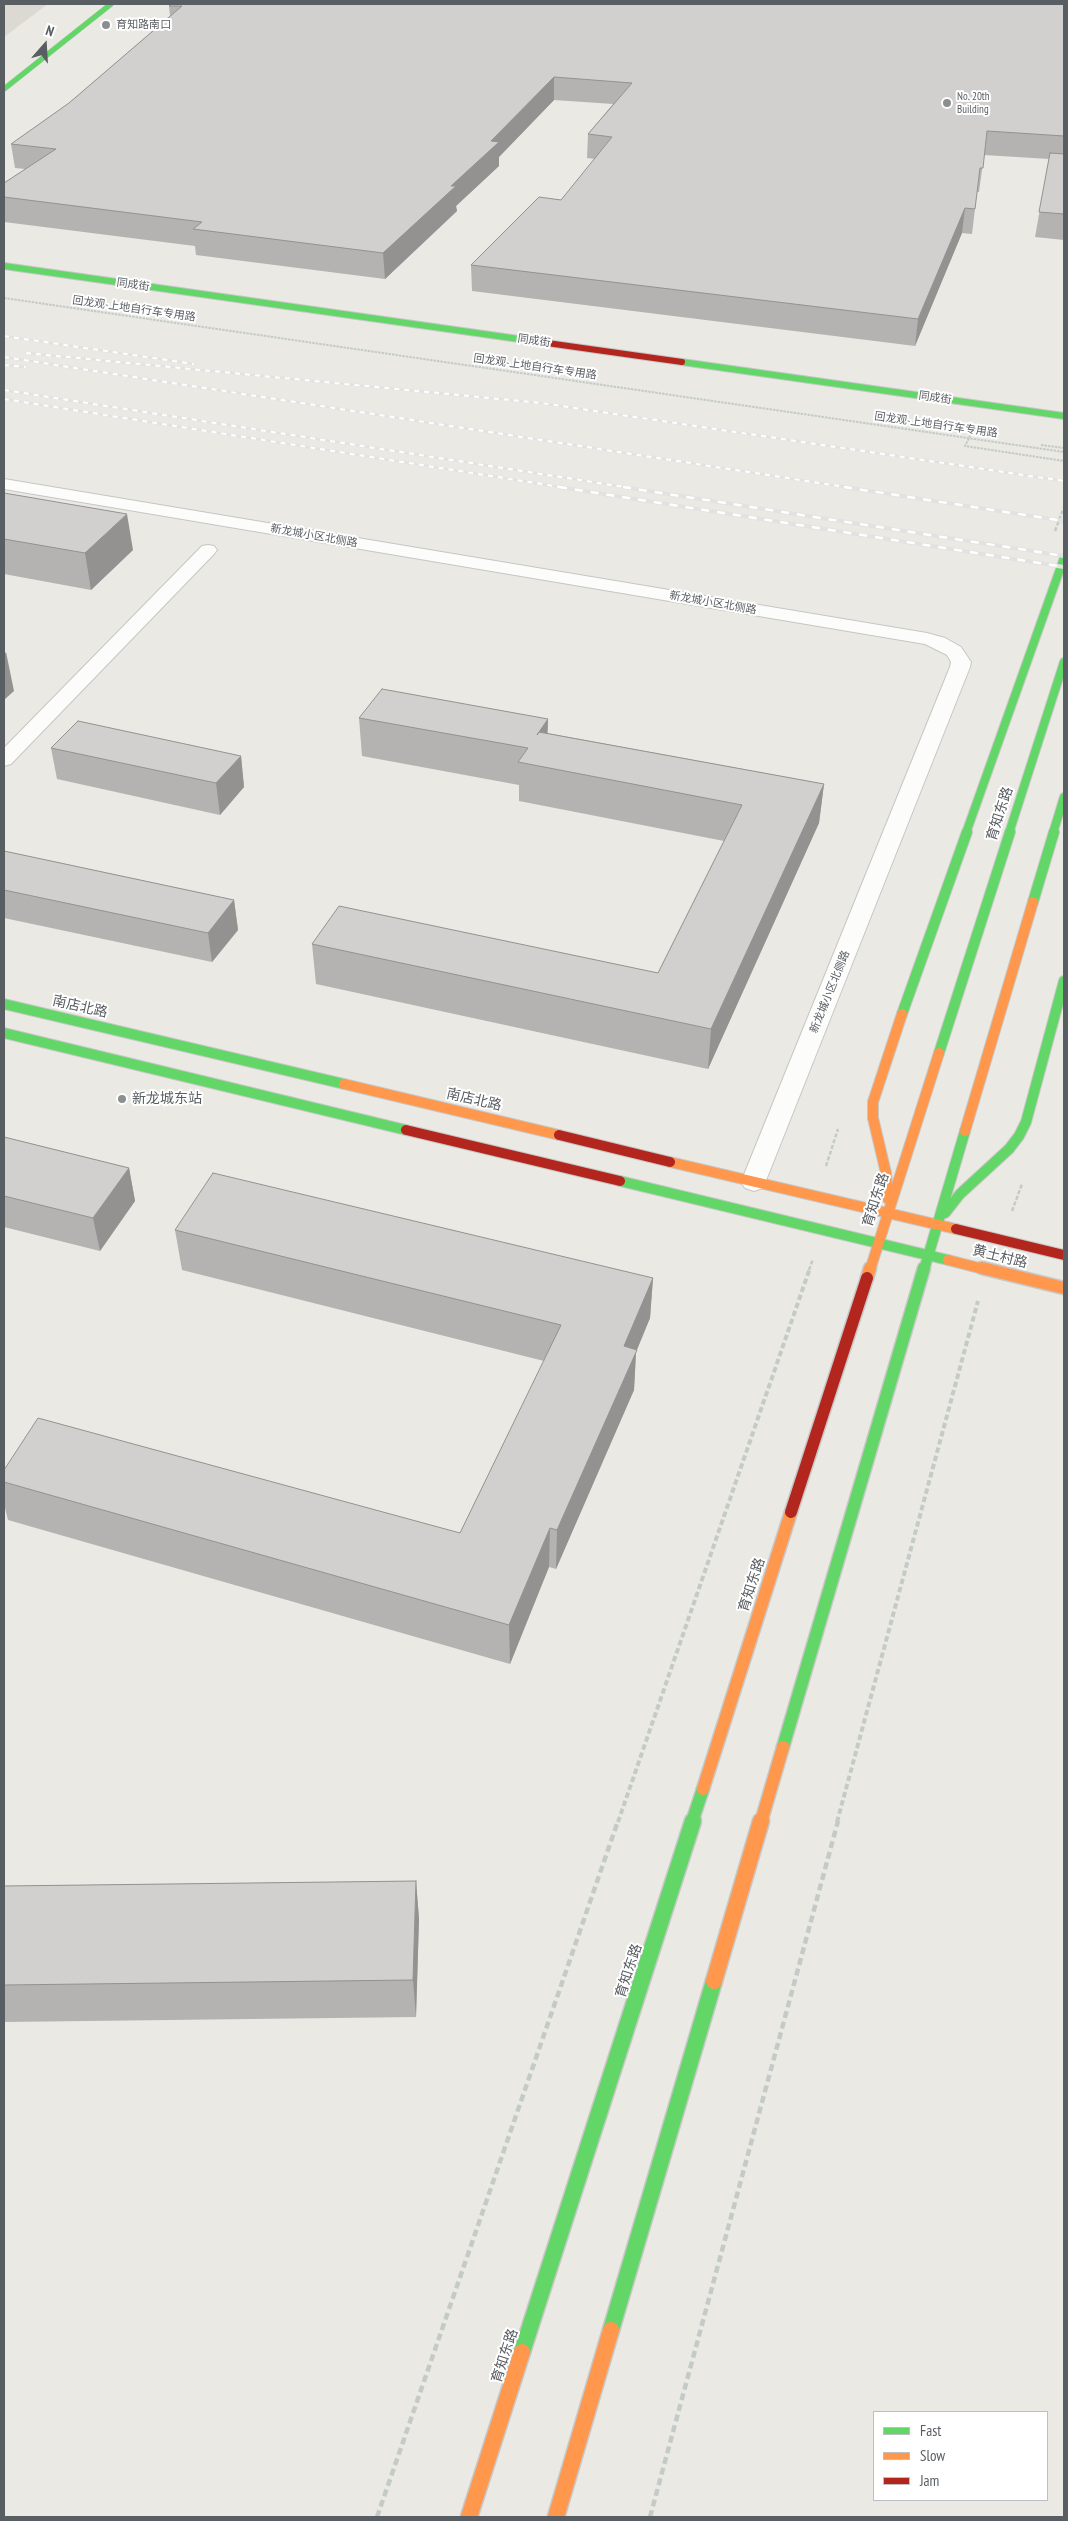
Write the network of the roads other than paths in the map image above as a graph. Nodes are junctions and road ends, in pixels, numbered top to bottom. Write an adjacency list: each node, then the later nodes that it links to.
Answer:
1 (111, 4): 2 (main road)
2 (4, 88)
3 (4, 255): 6 (main road, 同成街)
4 (4, 266): 8 (main road, 同成街)
5 (94, 267): 6 (main road)
6 (118, 271): 7 (main road, 同成街)
7 (700, 352)
8 (1062, 416)
9 (4, 484): 18 (street, 新龙城小区北侧路)
10 (208, 550): 13 (street)
11 (1064, 558): 19 (main road)
12 (1064, 662): 19 (main road, 育知东路)
13 (4, 760)
14 (1064, 797): 20 (main road)
15 (1064, 981): 20 (main road)
16 (4, 1004): 18 (main road, 南店北路)
17 (4, 1032): 21 (main road)
18 (754, 1182): 19 (main road, 南店北路)
19 (888, 1213): 20 (main road, 南店北路); 21 (main road, 育知东路)
20 (938, 1225): 22 (main road); 23 (main road, 黄土村路)
21 (878, 1242): 22 (main road); 25 (main road, 育知东路)
22 (929, 1255): 24 (main road, 黄土村路); 26 (main road)
23 (1064, 1255)
24 (1064, 1288)
25 (469, 2517)
26 (556, 2517)

